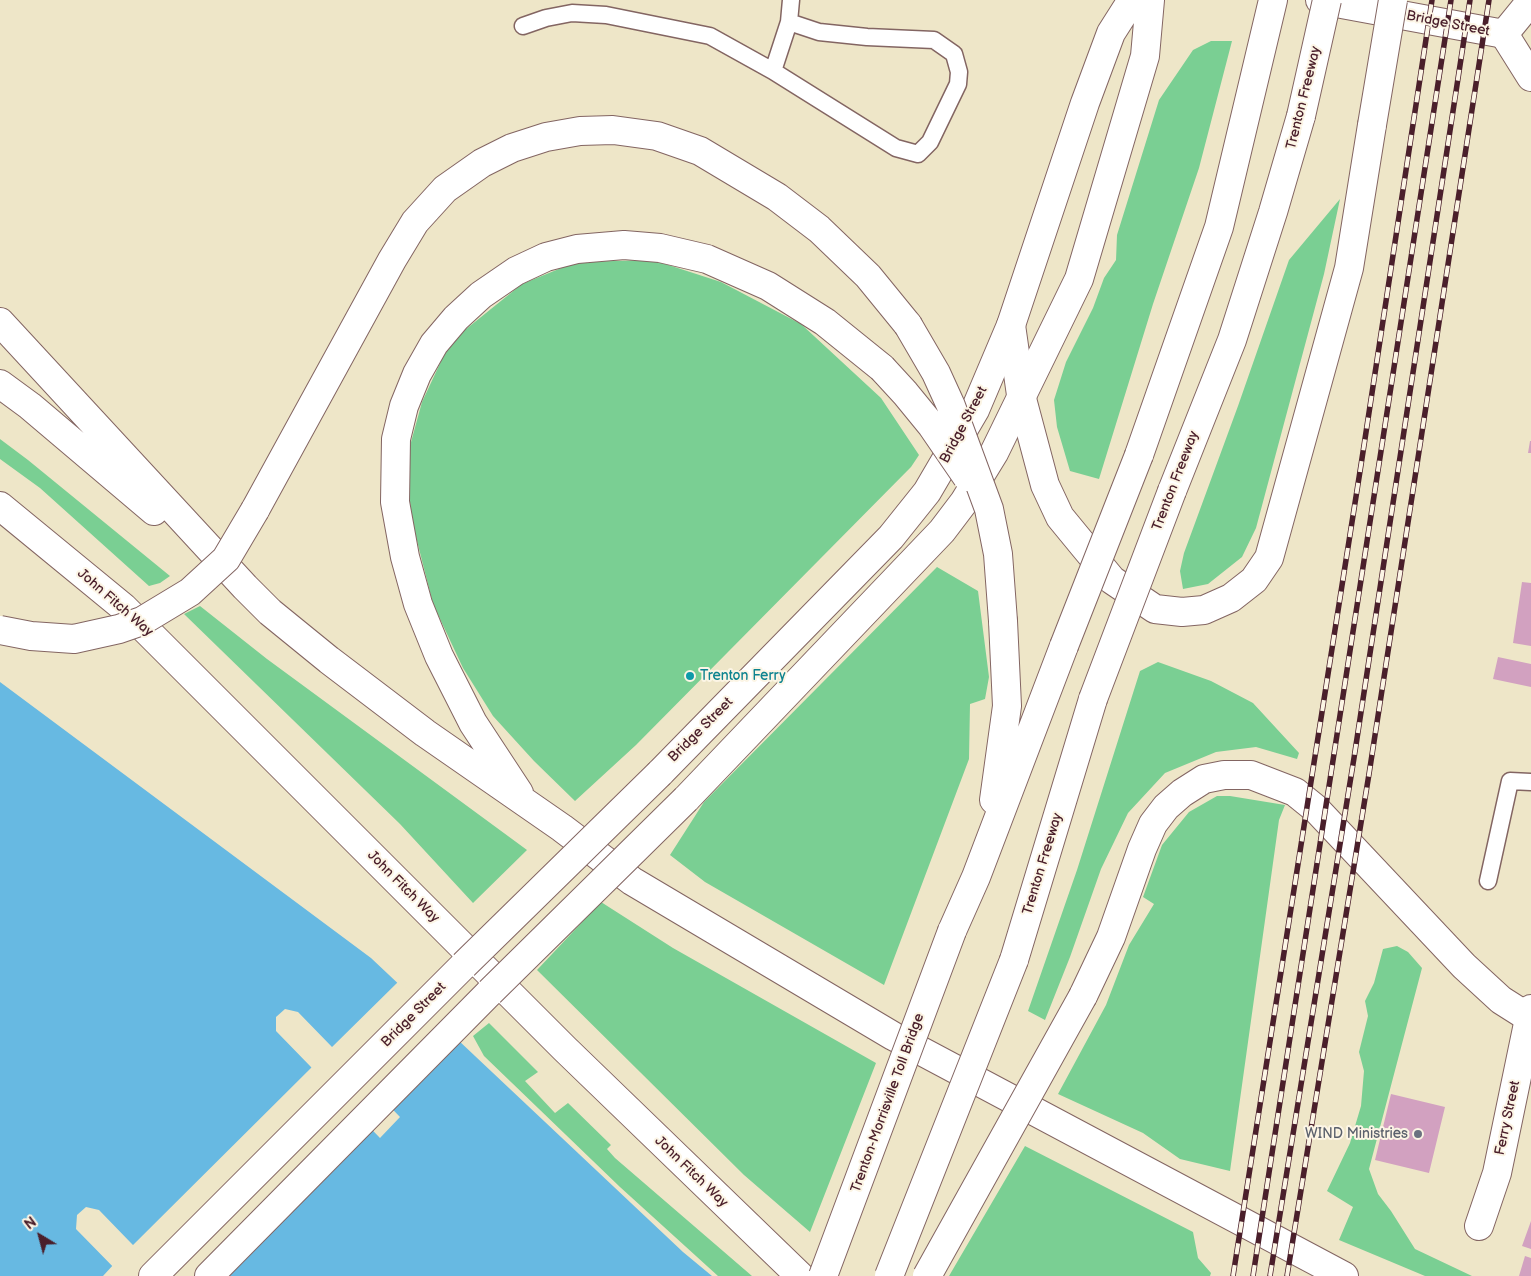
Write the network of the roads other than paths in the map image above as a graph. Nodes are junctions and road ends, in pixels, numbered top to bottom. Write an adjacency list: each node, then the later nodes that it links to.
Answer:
1 (791, 0): 9 (lane)
2 (1132, 0): 15 (main road, Bridge Street)
3 (1150, 0): 17 (main road)
4 (1273, 0): 26 (main road, bridge)
5 (1320, 0): 11 (main road, Bridge Street)
6 (1327, 0): 34 (main road, Trenton Freeway, bridge)
7 (1393, 0): 17 (main road, bridge)
8 (1531, 1): 11 (main road, Bridge Street)
9 (789, 22): 12 (lane); 12 (lane)
10 (523, 26): 12 (lane)
11 (1504, 34): 13 (main road)
12 (773, 71)
13 (1531, 77)
14 (0, 322): 21 (main road)
15 (1011, 325): 17 (main road); 30 (main road, Bridge Street, bridge)
16 (0, 384): 21 (main road)
17 (1021, 395): 31 (main road, bridge)
18 (0, 506): 22 (main road, John Fitch Way)
19 (989, 509): 23 (main road, bridge); 25 (main road, bridge); 26 (main road, bridge)
20 (0, 529): 22 (main road)
21 (245, 587): 25 (main road)
22 (123, 607): 32 (main road, John Fitch Way)
23 (0, 630)
24 (1531, 782): 27 (lane)
25 (529, 806): 36 (main road)
26 (976, 877): 33 (main road, Trenton-Morrisville Toll Bridge, bridge)
27 (1488, 881)
28 (1530, 1015): 29 (main road, Ferry Street); 35 (main road, bridge)
29 (1479, 1226)
30 (153, 1276)
31 (209, 1276)
32 (800, 1276)
33 (823, 1276)
34 (889, 1276)
35 (927, 1276)
36 (1344, 1276)

